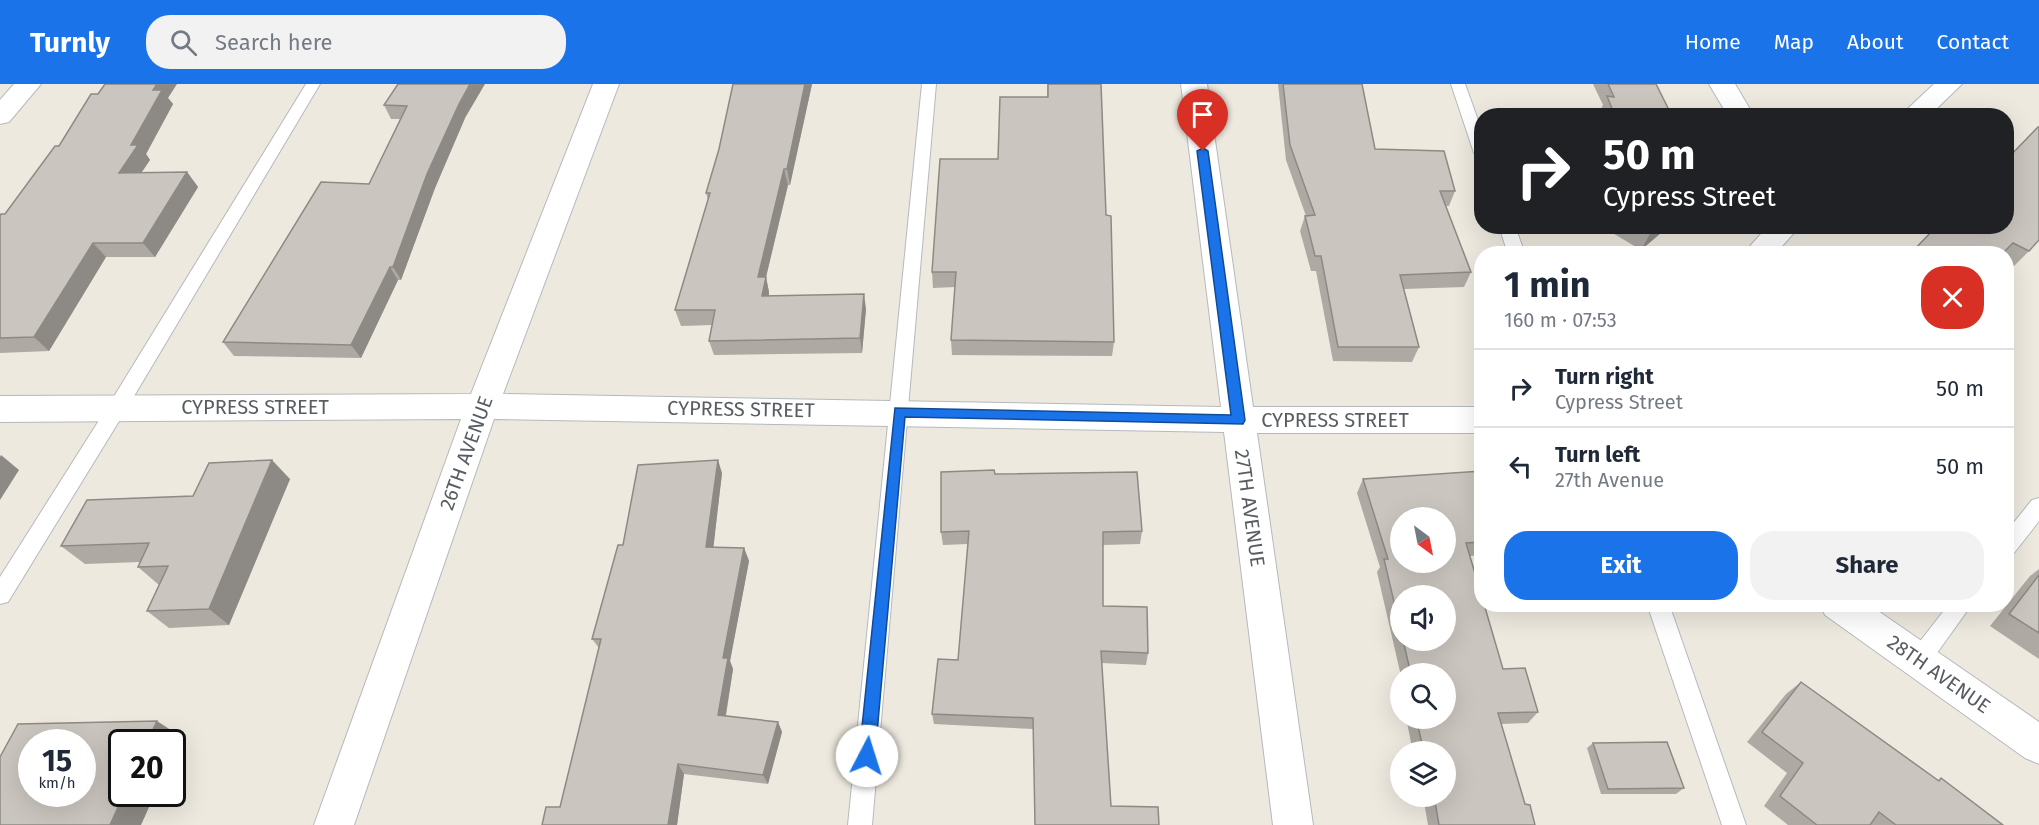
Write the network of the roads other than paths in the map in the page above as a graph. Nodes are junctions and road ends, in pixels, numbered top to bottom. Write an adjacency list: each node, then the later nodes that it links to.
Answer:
1 (28, 84): 11 (street)
2 (313, 84): 16 (lane)
3 (606, 84): 15 (street, 26TH AVENUE)
4 (929, 84): 18 (lane)
5 (1194, 84): 19 (street, 27TH AVENUE)
6 (1458, 84): 12 (lane)
7 (1722, 84): 9 (street)
8 (1949, 84): 10 (street)
9 (1736, 108)
10 (1922, 108)
11 (0, 116)
12 (1474, 130)
13 (1778, 234): 14 (street)
14 (1765, 246)
15 (482, 406): 16 (street, CYPRESS STREET); 18 (street, CYPRESS STREET); 29 (street, 26TH AVENUE)
16 (117, 408): 17 (street, CYPRESS STREET); 23 (lane)
17 (0, 409)
18 (899, 411): 19 (street, CYPRESS STREET); 30 (lane)
19 (1238, 420): 20 (street, CYPRESS STREET); 31 (street, 27TH AVENUE)
20 (1474, 420)
21 (2039, 506): 22 (lane)
22 (2014, 538)
23 (0, 595)
24 (1661, 612): 32 (lane)
25 (1850, 612): 27 (street, 28TH AVENUE)
26 (1956, 612): 27 (lane)
27 (1919, 660): 28 (street, 28TH AVENUE)
28 (2039, 745)
29 (334, 825)
30 (860, 825)
31 (1293, 825)
32 (1734, 825)

